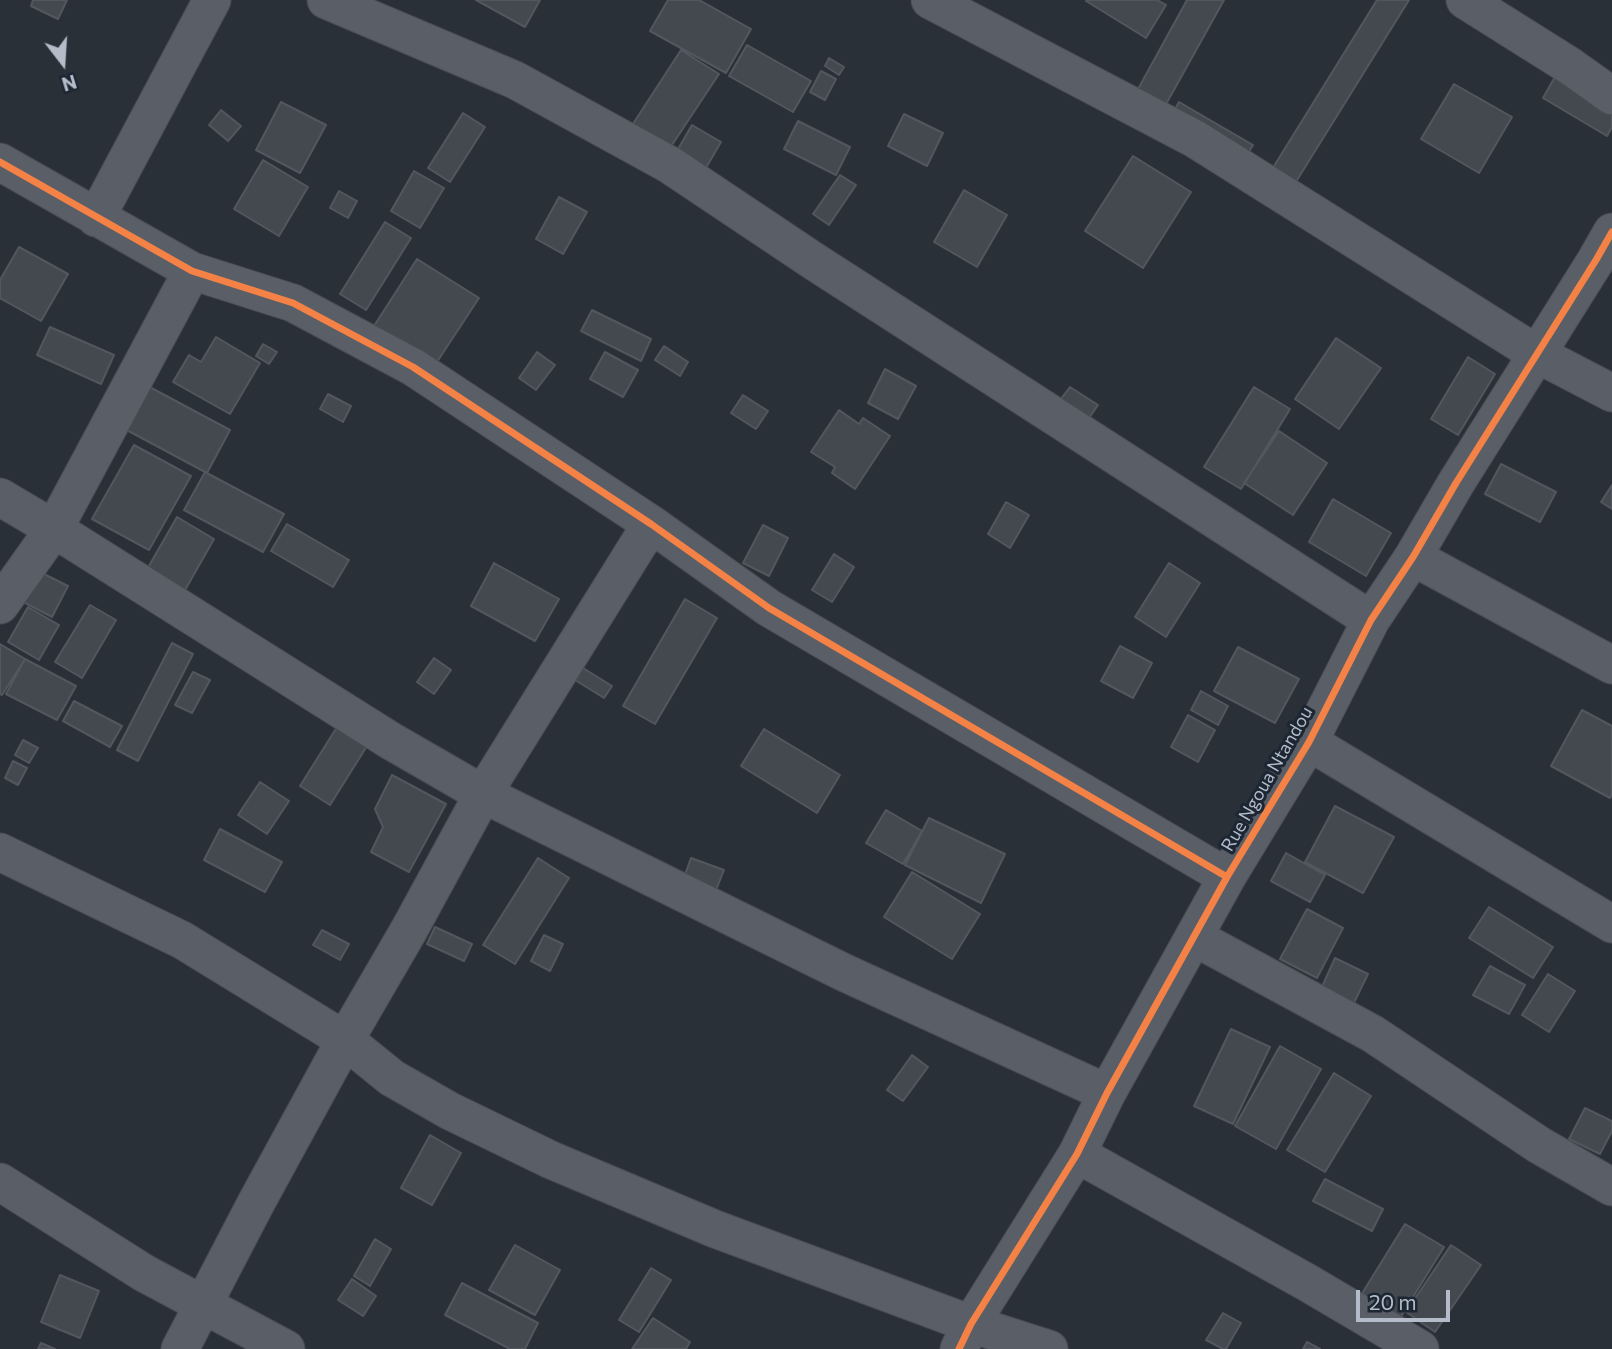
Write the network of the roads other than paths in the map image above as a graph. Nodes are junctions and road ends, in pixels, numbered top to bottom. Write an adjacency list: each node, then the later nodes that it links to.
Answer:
1 (212, 0): 7 (street)
2 (326, 0): 17 (street)
3 (930, 0): 10 (street)
4 (1465, 0): 5 (street)
5 (1612, 96)
6 (0, 162): 7 (street)
7 (96, 218): 9 (street)
8 (1612, 232): 10 (street, Rue Ngoua Ntandou)
9 (192, 271): 13 (street); 14 (street)
10 (1537, 354): 11 (street); 15 (street, Rue Ngoua Ntandou)
11 (1612, 393)
12 (0, 497): 14 (street)
13 (651, 524): 20 (street); 22 (street)
14 (54, 529): 16 (street); 20 (street)
15 (1413, 557): 17 (street, Rue Ngoua Ntandou); 18 (street)
16 (0, 605)
17 (1371, 620): 19 (street, Rue Ngoua Ntandou)
18 (1612, 665)
19 (1310, 742): 22 (street, Rue Ngoua Ntandou); 23 (street)
20 (483, 794): 25 (street); 26 (street)
21 (0, 852): 25 (street)
22 (1227, 877): 24 (street, Rue Ngoua Ntandou)
23 (1612, 924)
24 (1194, 937): 26 (street, Rue Ngoua Ntandou); 29 (street)
25 (345, 1041): 30 (street); 31 (street)
26 (1107, 1093): 27 (street, Rue Ngoua Ntandou)
27 (1077, 1154): 31 (street, Rue Ngoua Ntandou); 35 (street)
28 (0, 1182): 30 (street)
29 (1612, 1187)
30 (204, 1304): 32 (street); 33 (street)
31 (965, 1337): 34 (street)
32 (180, 1349)
33 (286, 1349)
34 (1049, 1349)
35 (1420, 1349)

